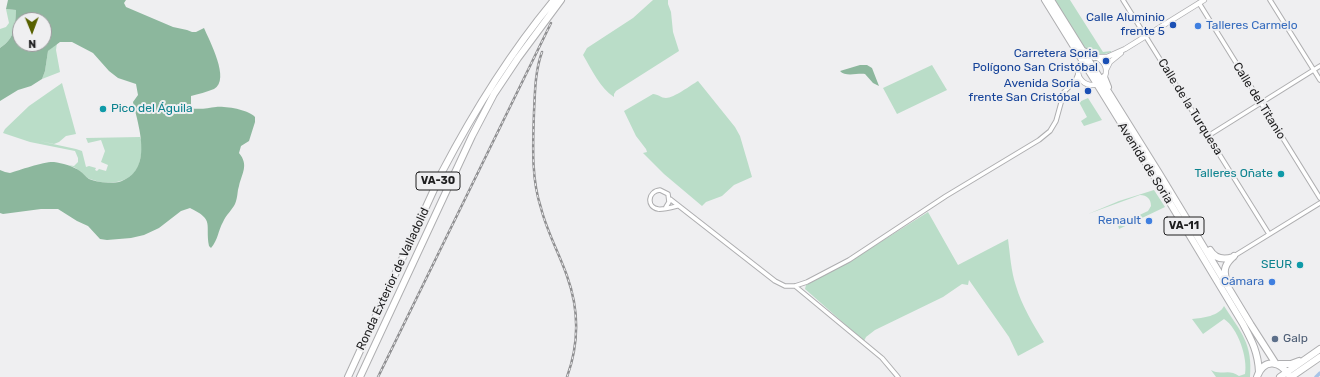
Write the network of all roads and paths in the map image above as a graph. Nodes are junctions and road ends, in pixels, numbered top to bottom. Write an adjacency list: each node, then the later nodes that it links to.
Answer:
1 (554, 0): 39 (highway, Ronda Exterior de Valladolid / VA-30)
2 (561, 0): 40 (highway, Ronda Exterior de Valladolid / VA-30)
3 (1045, 0): 13 (highway, Avenida de Soria / VA-11)
4 (1051, 0): 11 (highway, Avenida de Soria / VA-11)
5 (1123, 0): 9 (street, Calle de la Turquesa)
6 (1204, 0): 8 (street)
7 (1270, 0): 15 (street)
8 (1199, 3): 9 (street); 21 (street, Calle del Titanio)
9 (1146, 36): 10 (street); 22 (street, Calle de la Turquesa)
10 (1125, 49): 12 (street); 17 (street)
11 (1082, 50): 12 (highway); 13 (highway, Avenida de Soria / VA-11)
12 (1096, 57): 13 (street); 17 (street)
13 (1084, 58): 16 (street); 17 (highway, Avenida de Soria / VA-11)
14 (1320, 66): 15 (street)
15 (1314, 70): 18 (street); 21 (street)
16 (1078, 74): 19 (street); 20 (street)
17 (1102, 79): 20 (street); 29 (highway, Avenida de Soria / VA-11); 37 (highway, Avenida de Soria / VA-11)
18 (1320, 80)
19 (1075, 81): 20 (street); 31 (street)
20 (1082, 81)
21 (1261, 103): 22 (street); 23 (street, Calle del Titanio)
22 (1208, 136): 28 (street, Calle de la Turquesa)
23 (1320, 198)
24 (670, 199): 26 (street); 27 (street); 27 (street)
25 (1320, 203): 28 (street)
26 (678, 206): 27 (street); 31 (street)
27 (666, 207)
28 (1270, 234): 30 (street)
29 (1198, 236): 30 (highway); 32 (highway, Avenida de Soria / VA-11)
30 (1234, 256): 32 (highway)
31 (795, 286): 41 (street)
32 (1240, 307): 36 (highway, Avenida de Soria / VA-11)
33 (1320, 349): 35 (highway)
34 (1320, 357): 35 (highway)
35 (1306, 363): 36 (highway); 38 (highway); 43 (highway)
36 (1278, 364): 37 (highway, VA-11); 38 (highway, VA-11)
37 (1258, 375)
38 (1289, 375): 42 (highway)
39 (348, 377)
40 (360, 377)
41 (898, 377)
42 (1280, 377)
43 (1298, 377)

